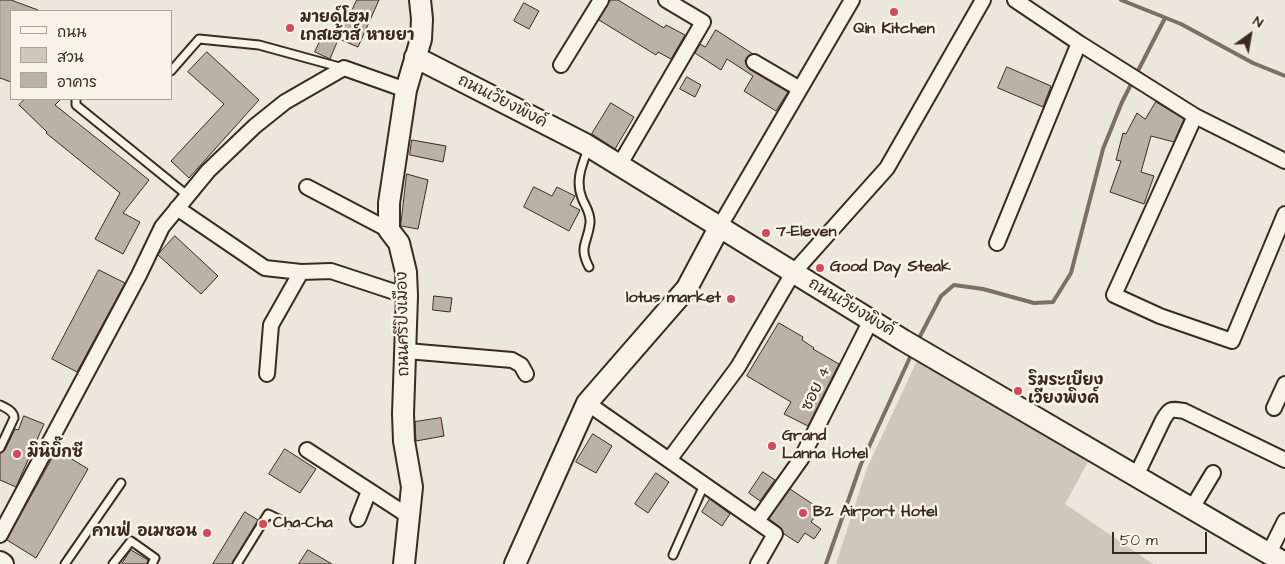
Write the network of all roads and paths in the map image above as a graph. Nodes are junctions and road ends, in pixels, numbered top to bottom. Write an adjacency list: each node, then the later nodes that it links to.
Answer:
1 (420, 0): 8 (street, ถนนศรีปิงเมือง)
2 (601, 0): 10 (street)
3 (666, 0): 19 (street)
4 (852, 0): 13 (street)
5 (983, 0): 29 (street)
6 (1015, 0): 7 (street)
7 (1079, 43): 16 (street); 26 (street)
8 (415, 57): 14 (street, ถนนศรีปิงเมือง); 17 (street, ถนนเวียงพิงค์)
9 (754, 62): 13 (street)
10 (561, 65)
11 (344, 68): 12 (lane); 14 (street); 21 (street)
12 (172, 70)
13 (800, 89): 24 (street)
14 (406, 90): 25 (street, ถนนศรีปิงเมือง)
15 (76, 100): 21 (lane)
16 (1196, 116): 18 (street); 23 (street)
17 (589, 146): 19 (street, ถนนเวียงพิงค์); 27 (lane)
18 (1285, 162)
19 (620, 164): 24 (street, ถนนเวียงพิงค์)
20 (307, 187): 25 (street)
21 (187, 196): 22 (street)
22 (177, 208): 28 (street); 54 (street)
23 (1285, 214)
24 (720, 226): 29 (street, ถนนเวียงพิงค์); 36 (street)
25 (389, 230): 30 (street, ถนนศรีปิงเมือง)
26 (997, 243)
27 (589, 267)
28 (301, 272): 30 (street); 33 (street)
29 (793, 273): 31 (street, ถนนเวียงพิงค์); 41 (street)
30 (408, 296): 32 (street, ถนนศรีปิงเมือง)
31 (871, 320): 44 (street, ถนนเวียงพิงค์); 51 (street, ซอย 4)
32 (406, 351): 34 (street); 49 (street, ถนนศรีปิงเมือง)
33 (267, 374)
34 (526, 374)
35 (1285, 384): 38 (street)
36 (587, 403): 41 (street); 62 (street)
37 (0, 405): 39 (lane)
38 (1274, 408)
39 (0, 448)
40 (307, 450): 47 (street)
41 (669, 460): 46 (street)
42 (1285, 460): 44 (street)
43 (1213, 473): 48 (street)
44 (1136, 476): 48 (street, ถนนเวียงพิงค์)
45 (121, 483): 57 (lane)
46 (704, 485): 51 (street); 55 (lane)
47 (369, 491): 49 (street); 50 (street)
48 (1192, 508): 56 (street, ถนนเวียงพิงค์)
49 (410, 517): 61 (street, ถนนศรีปิงเมือง)
50 (358, 519)
51 (757, 521): 63 (street)
52 (1285, 522): 56 (street)
53 (289, 524): 60 (lane)
54 (0, 535)
55 (673, 555)
56 (1277, 558)
57 (66, 564)
58 (113, 564): 59 (lane)
59 (152, 564)
60 (237, 564)
61 (404, 564)
62 (515, 564)
63 (758, 564)

